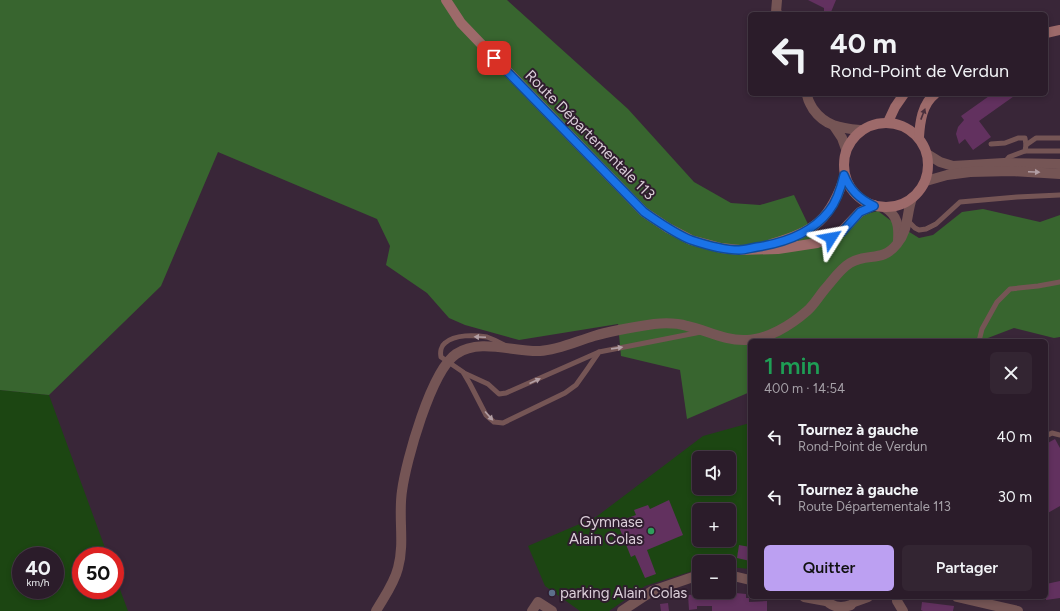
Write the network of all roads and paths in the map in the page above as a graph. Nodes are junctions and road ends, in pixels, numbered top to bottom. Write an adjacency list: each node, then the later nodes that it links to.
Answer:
1 (446, 0): 31 (main road, Route Départementale 113)
2 (778, 0): 3 (street)
3 (776, 12)
4 (1060, 30): 5 (main road)
5 (1048, 33)
6 (807, 96): 10 (street)
7 (903, 96): 9 (main road)
8 (932, 96): 12 (main road, one-way to 8)
9 (888, 122): 11 (main road); 12 (main road)
10 (834, 126): 11 (street); 16 (street)
11 (860, 130): 16 (main road)
12 (919, 137): 19 (main road)
13 (1060, 138): 15 (lane)
14 (991, 144): 15 (lane)
15 (1026, 145): 17 (lane)
16 (846, 149): 23 (main road)
17 (1025, 151): 18 (lane); 20 (lane)
18 (1060, 152)
19 (928, 154): 20 (street); 24 (main road)
20 (1004, 163): 21 (street)
21 (1060, 164)
22 (1060, 174): 24 (street, one-way to 22)
23 (844, 175): 27 (main road); 31 (main road, Route Départementale 113)
24 (926, 181): 26 (main road)
25 (1060, 195): 29 (lane)
26 (912, 198): 28 (main road); 29 (street)
27 (874, 206): 28 (main road); 31 (main road, Route Départementale 113)
28 (884, 207): 30 (street)
29 (908, 221): 30 (street)
30 (898, 244): 34 (street)
31 (740, 250)
32 (1060, 282): 35 (lane)
33 (705, 332): 36 (street); 37 (street); 38 (lane, one-way to 33)
34 (754, 339)
35 (980, 339)
36 (748, 340)
37 (516, 350): 39 (street); 39 (lane, one-way to 39)
38 (599, 352): 40 (lane, one-way to 38); 40 (lane, one-way to 38)
39 (448, 362): 40 (lane); 53 (street)
40 (463, 372)
41 (1048, 435): 42 (lane)
42 (1060, 435)
43 (692, 577): 56 (street)
44 (736, 577): 45 (street)
45 (748, 580)
46 (811, 599): 50 (street)
47 (863, 599): 51 (street)
48 (897, 599): 57 (street)
49 (963, 599): 52 (street)
50 (828, 604): 51 (street)
51 (852, 604)
52 (990, 608): 58 (street)
53 (376, 611)
54 (532, 611): 55 (street)
55 (552, 611)
56 (622, 611)
57 (903, 611)
58 (1018, 611)

